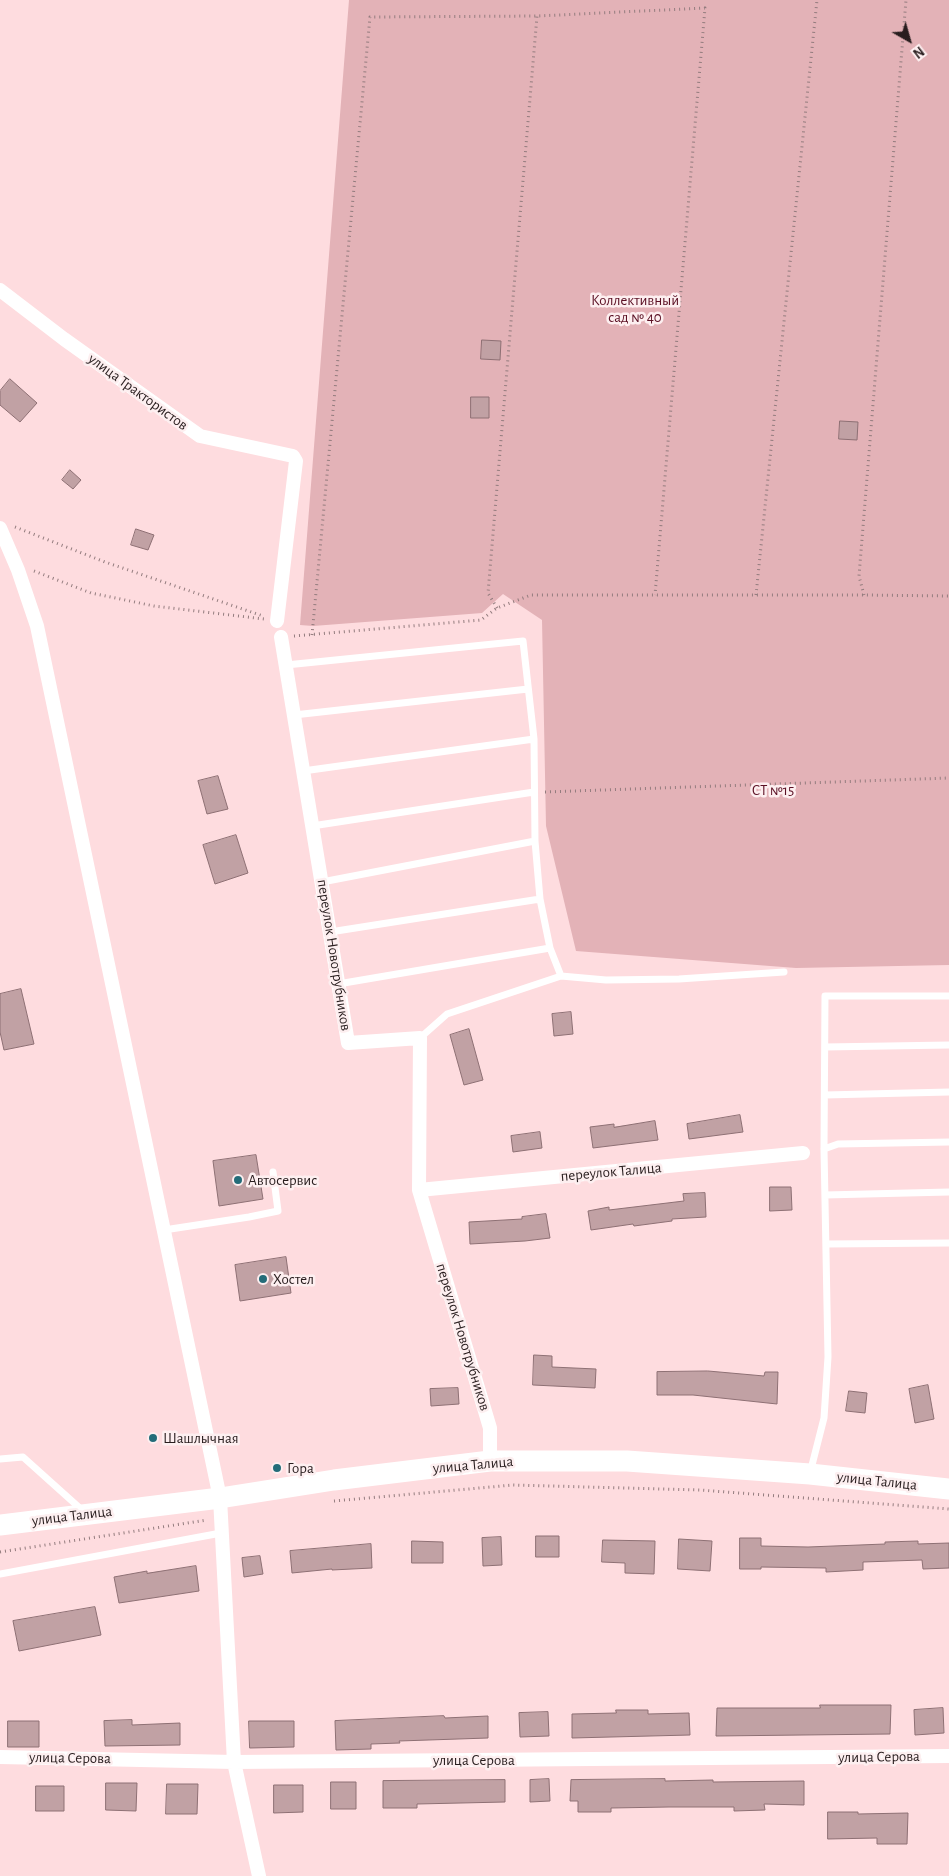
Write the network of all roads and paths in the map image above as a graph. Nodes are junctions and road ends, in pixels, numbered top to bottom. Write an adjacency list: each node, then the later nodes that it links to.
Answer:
1 (817, 0): 8 (path)
2 (906, 0): 9 (path)
3 (537, 16): 7 (path); 11 (path); 13 (path)
4 (0, 290): 12 (street, улица Трактористов)
5 (4, 526): 6 (street); 12 (path)
6 (18, 570): 12 (path); 44 (street)
7 (655, 595): 8 (path); 11 (path)
8 (756, 595): 9 (path)
9 (864, 595): 10 (path)
10 (949, 596)
11 (497, 608): 13 (path)
12 (277, 621)
13 (312, 635): 14 (path)
14 (281, 637): 15 (street, переулок Новотрубников)
15 (286, 665): 16 (lane); 17 (street, переулок Новотрубников)
16 (528, 688): 17 (lane); 18 (lane)
17 (294, 715): 19 (street, переулок Новотрубников)
18 (534, 739): 19 (lane); 21 (lane)
19 (303, 771): 22 (street, переулок Новотрубников)
20 (949, 778): 21 (path)
21 (534, 792): 22 (lane); 23 (lane)
22 (312, 826): 24 (street, переулок Новотрубников)
23 (535, 841): 24 (lane); 25 (lane)
24 (322, 882): 26 (street, переулок Новотрубников)
25 (540, 899): 26 (lane); 27 (lane)
26 (330, 932): 30 (street, переулок Новотрубников)
27 (550, 948): 29 (lane); 30 (lane)
28 (784, 972): 29 (lane)
29 (561, 976): 32 (lane)
30 (338, 984): 32 (street, переулок Новотрубников)
31 (949, 996): 34 (lane)
32 (420, 1038): 41 (street, переулок Новотрубников)
33 (949, 1045): 34 (lane)
34 (825, 1047): 36 (lane)
35 (949, 1092): 36 (lane)
36 (825, 1095): 38 (lane)
37 (949, 1142): 38 (lane)
38 (824, 1149): 43 (lane)
39 (803, 1153): 41 (street, переулок Талица)
40 (273, 1172): 44 (lane)
41 (419, 1190): 48 (street, переулок Новотрубников)
42 (949, 1192): 43 (lane)
43 (825, 1195): 46 (lane)
44 (164, 1230): 52 (street)
45 (949, 1243): 46 (lane)
46 (827, 1244): 49 (lane)
47 (0, 1459): 54 (lane)
48 (490, 1461): 49 (main road, улица Талица); 52 (main road, улица Талица)
49 (810, 1474): 50 (main road, улица Талица)
50 (949, 1489)
51 (327, 1502): 53 (path)
52 (220, 1508): 54 (main road, улица Талица); 56 (street); 57 (path)
53 (949, 1510)
54 (86, 1514): 55 (main road, улица Талица)
55 (0, 1525)
56 (221, 1533): 58 (lane); 61 (street)
57 (0, 1552)
58 (0, 1574)
59 (949, 1756): 61 (street, улица Серова)
60 (0, 1757): 61 (street, улица Серова)
61 (234, 1762): 62 (street)
62 (259, 1876)

